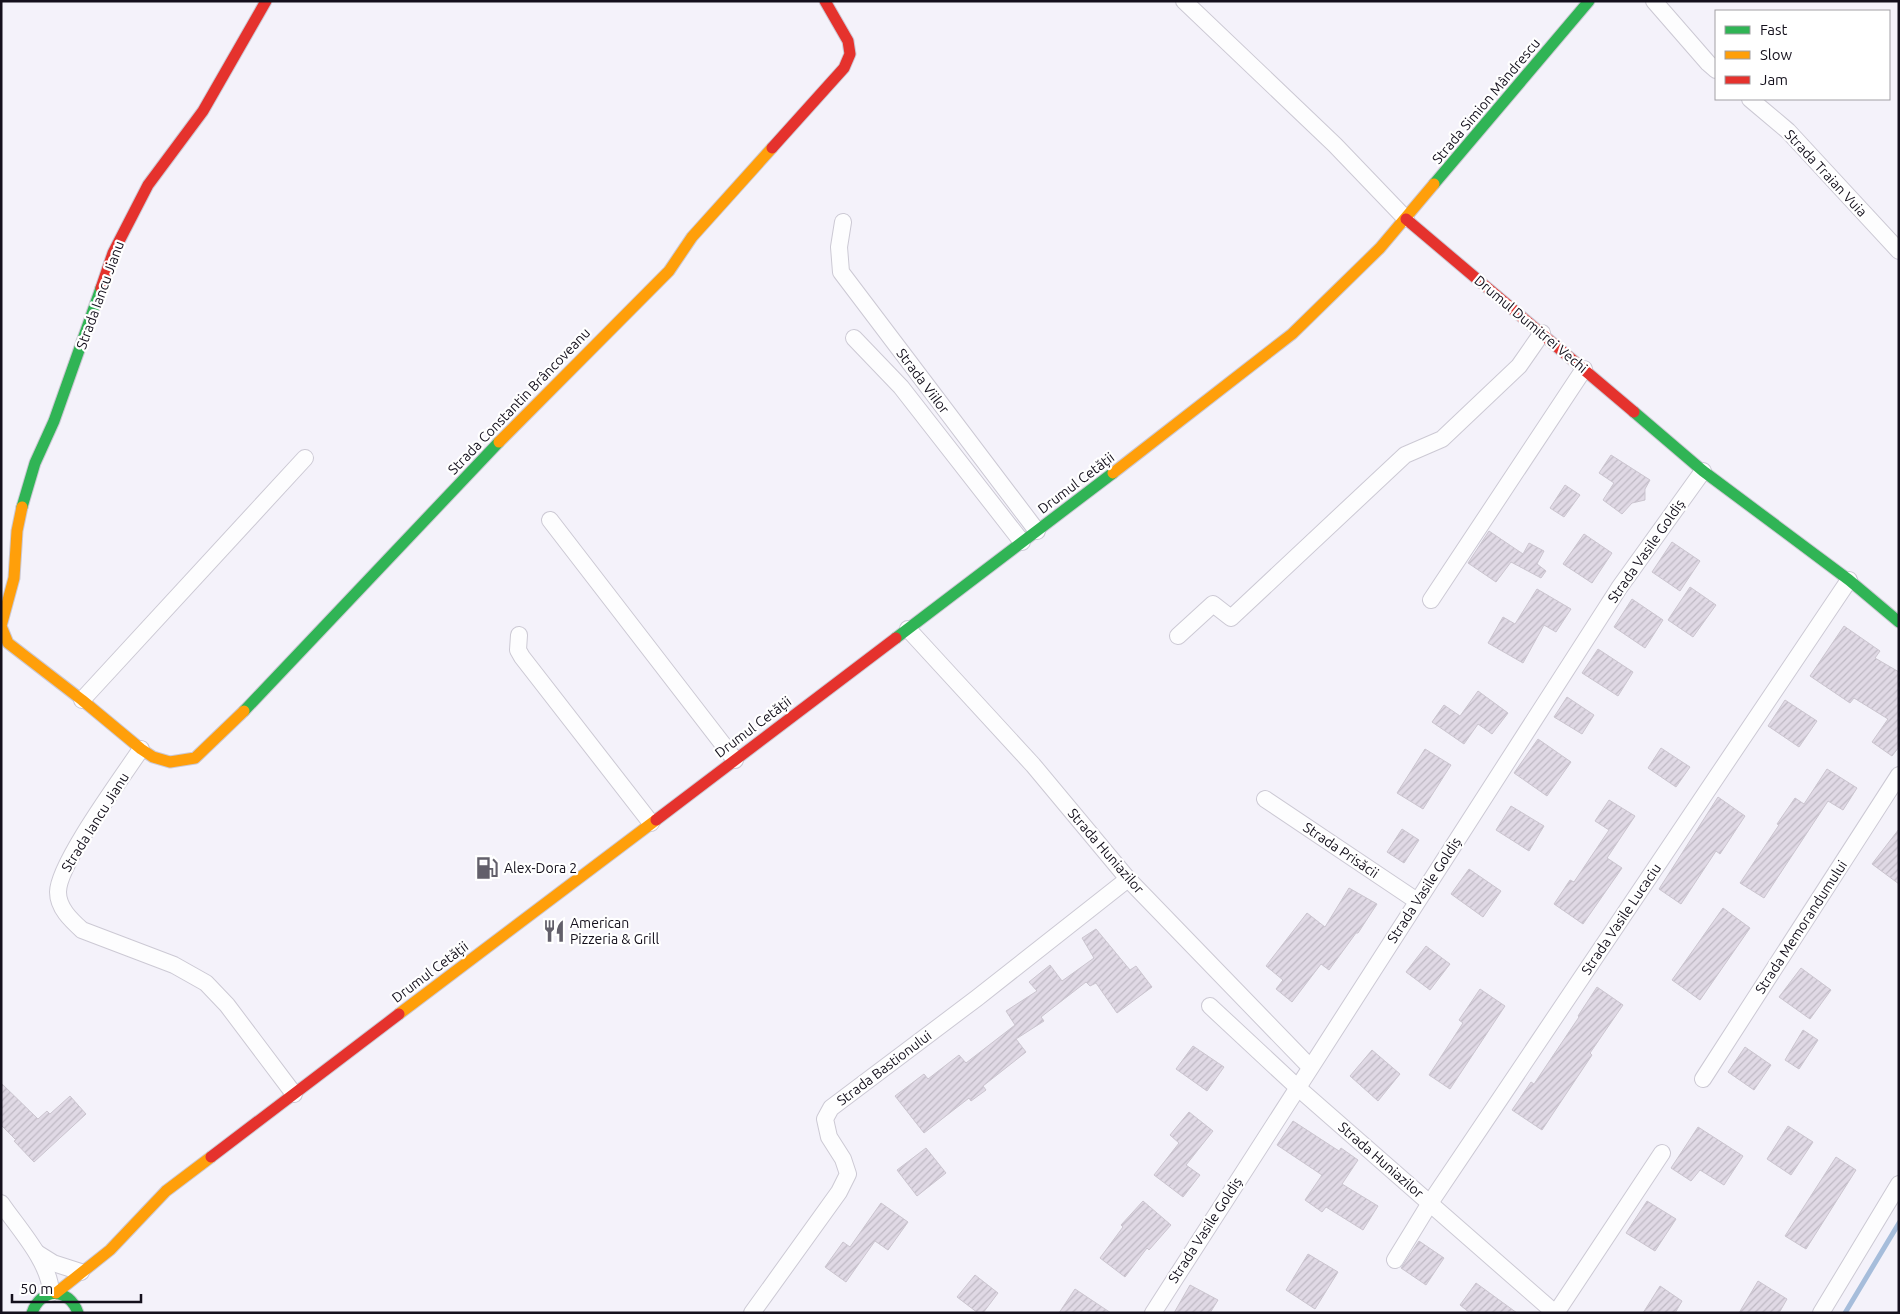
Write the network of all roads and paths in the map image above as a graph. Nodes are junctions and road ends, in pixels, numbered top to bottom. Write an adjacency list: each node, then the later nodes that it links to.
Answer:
1 (266, 1): 19 (main road, Strada Iancu Jianu)
2 (826, 1): 27 (main road, Strada Constantin Brâncoveanu)
3 (1184, 1): 8 (street, Drumul Dumitrei Vechi)
4 (1589, 1): 8 (main road, Strada Simion Mândrescu)
5 (1654, 1): 6 (street)
6 (1715, 69)
7 (1751, 100): 10 (street, Strada Traian Vuia)
8 (1406, 219): 11 (main road, Drumul Dumitrei Vechi); 17 (main road, Drumul Cetății)
9 (843, 222): 17 (street, Strada Viilor)
10 (1899, 251)
11 (1542, 333): 13 (main road, Drumul Dumitrei Vechi); 25 (street)
12 (854, 338): 18 (street)
13 (1584, 369): 15 (main road, Drumul Dumitrei Vechi); 21 (street)
14 (305, 458): 26 (street)
15 (1703, 471): 20 (main road, Drumul Dumitrei Vechi); 33 (street, Strada Vasile Goldiș)
16 (550, 520): 28 (street)
17 (1037, 531): 18 (main road, Drumul Cetății)
18 (1022, 542): 23 (main road, Drumul Cetății)
19 (9, 556): 26 (main road, Strada Iancu Jianu)
20 (1849, 580): 22 (main road, Drumul Dumitrei Vechi); 42 (street, Strada Vasile Lucaciu)
21 (1431, 600)
22 (1899, 622)
23 (908, 629): 28 (main road, Drumul Cetății); 32 (street, Strada Huniazilor)
24 (519, 635): 31 (street)
25 (1178, 636)
26 (82, 700): 27 (main road, Strada Iancu Jianu)
27 (141, 749): 38 (street, Strada Iancu Jianu)
28 (735, 760): 31 (main road, Drumul Cetății)
29 (1899, 775): 36 (street, Strada Memorandumului)
30 (1265, 799): 33 (street, Strada Prisăcii)
31 (652, 823): 38 (main road, Drumul Cetății)
32 (1128, 879): 35 (street, Strada Huniazilor); 51 (street, Strada Bastionului)
33 (1417, 901): 35 (street, Strada Vasile Goldiș)
34 (1210, 1006): 37 (street, Strada Huniazilor)
35 (1310, 1067): 37 (street, Strada Vasile Goldiș)
36 (1703, 1080)
37 (1297, 1087): 42 (street, Strada Huniazilor); 52 (street, Strada Vasile Goldiș)
38 (294, 1094): 43 (main road, Drumul Cetății)
39 (1662, 1153): 53 (street)
40 (1899, 1184): 54 (street)
41 (1, 1203): 44 (street)
42 (1430, 1203): 45 (street, Strada Vasile Lucaciu); 53 (street, Strada Huniazilor)
43 (110, 1250): 46 (main road, Drumul Cetății); 47 (main road, Drumul Cetății)
44 (35, 1252): 46 (street); 48 (street)
45 (1395, 1260)
46 (81, 1272): 48 (main road, Drumul Cetății)
47 (98, 1273)
48 (54, 1293): 49 (main road); 50 (main road, Drumul Cetății)
49 (79, 1307)
50 (32, 1313)
51 (752, 1313)
52 (1153, 1313)
53 (1555, 1313)
54 (1821, 1313)

